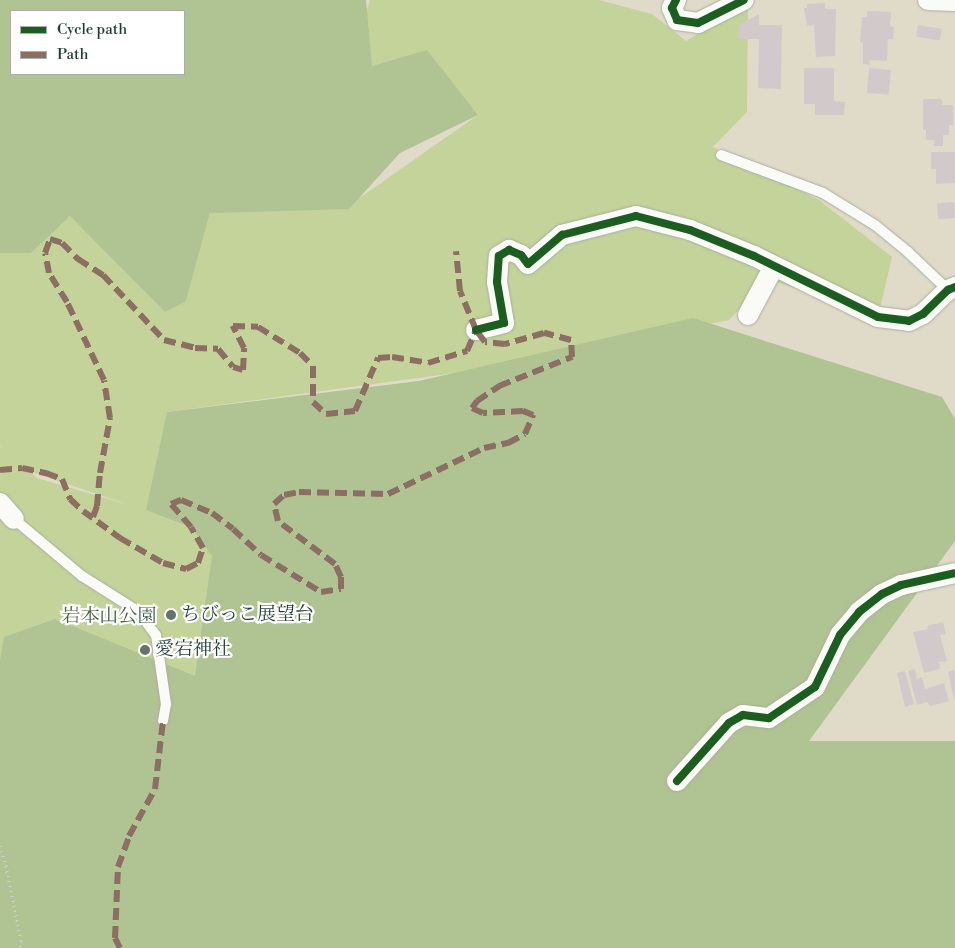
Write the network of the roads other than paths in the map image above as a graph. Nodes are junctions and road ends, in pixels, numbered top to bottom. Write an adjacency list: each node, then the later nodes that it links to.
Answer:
1 (676, 0): 2 (street)
2 (744, 0)
3 (928, 0): 4 (street)
4 (955, 1)
5 (721, 155): 7 (lane)
6 (774, 266): 7 (street); 8 (street); 9 (street)
7 (952, 288)
8 (748, 315)
9 (476, 330)
10 (0, 503): 11 (street)
11 (14, 519): 13 (lane)
12 (955, 573): 14 (street)
13 (163, 721)
14 (677, 781)

